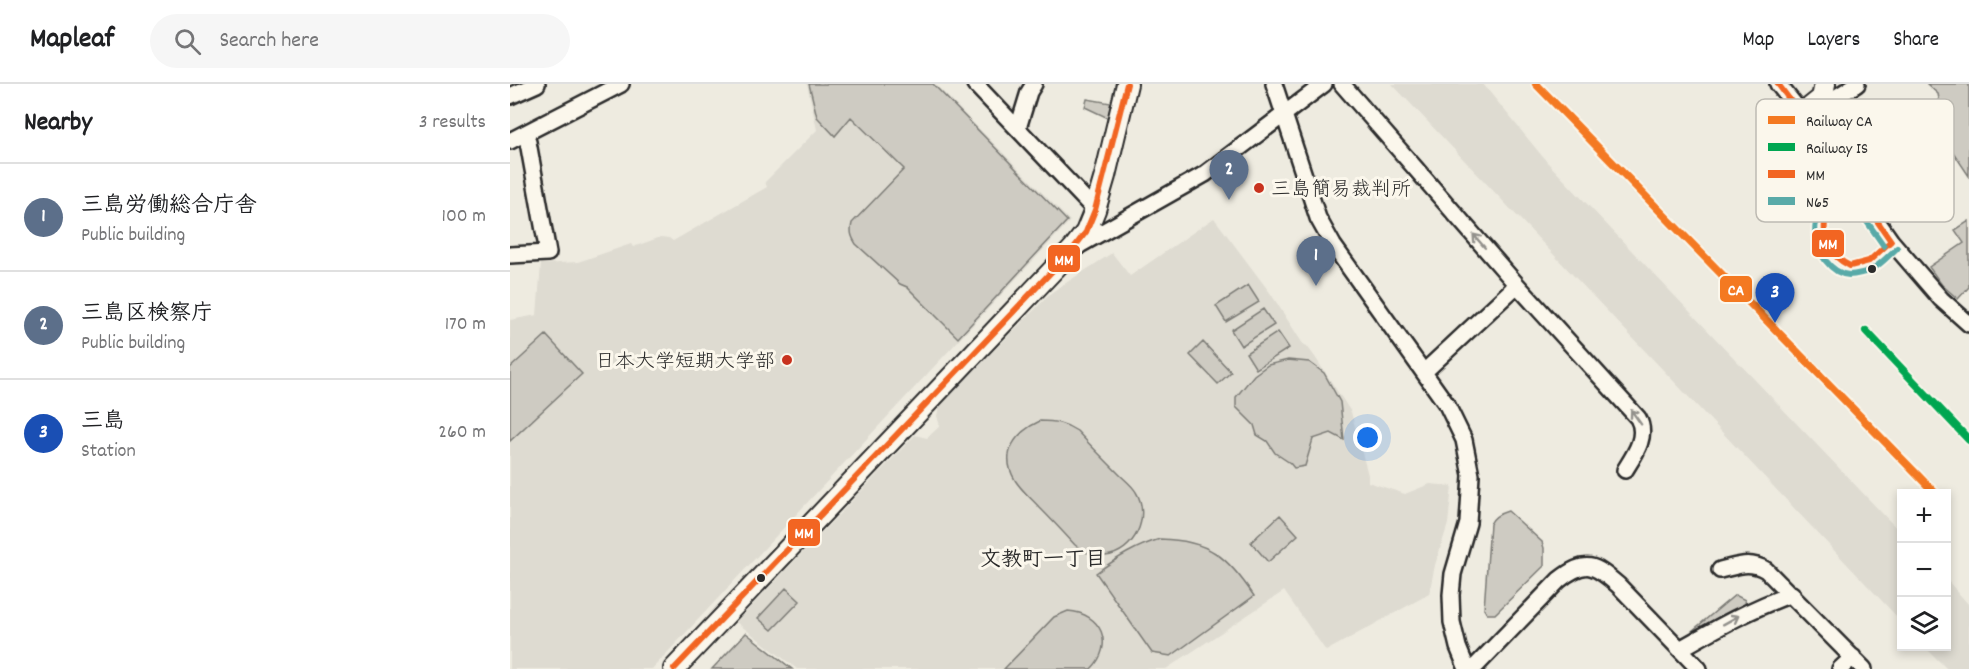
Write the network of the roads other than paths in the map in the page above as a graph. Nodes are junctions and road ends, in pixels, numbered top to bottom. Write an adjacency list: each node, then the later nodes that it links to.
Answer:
1 (621, 84): 16 (street)
2 (975, 84): 15 (street)
3 (1034, 84): 15 (street)
4 (1127, 84): 18 (main road)
5 (1274, 84): 14 (street)
6 (1324, 84): 14 (street)
7 (1342, 84): 22 (street, one-way to 7)
8 (1778, 84): 12 (street)
9 (1857, 84): 13 (street)
10 (528, 86): 11 (street)
11 (510, 96)
12 (1790, 99)
13 (1833, 99)
14 (1283, 115): 20 (street); 24 (street)
15 (1018, 128): 18 (street)
16 (524, 134): 17 (street); 21 (street)
17 (510, 141)
18 (1095, 210): 20 (main road)
19 (1878, 222): 23 (street)
20 (1073, 249): 30 (main road)
21 (510, 255)
22 (1517, 285): 24 (street); 25 (street, one-way to 22)
23 (1969, 324)
24 (1424, 372): 31 (street)
25 (1625, 470)
26 (1720, 570): 27 (street)
27 (1792, 594): 28 (street, one-way to 27); 29 (street)
28 (1680, 649): 32 (street); 33 (street)
29 (1853, 657): 34 (street); 35 (street)
30 (674, 669)
31 (1467, 669)
32 (1473, 669)
33 (1699, 669)
34 (1840, 669)
35 (1864, 669)

